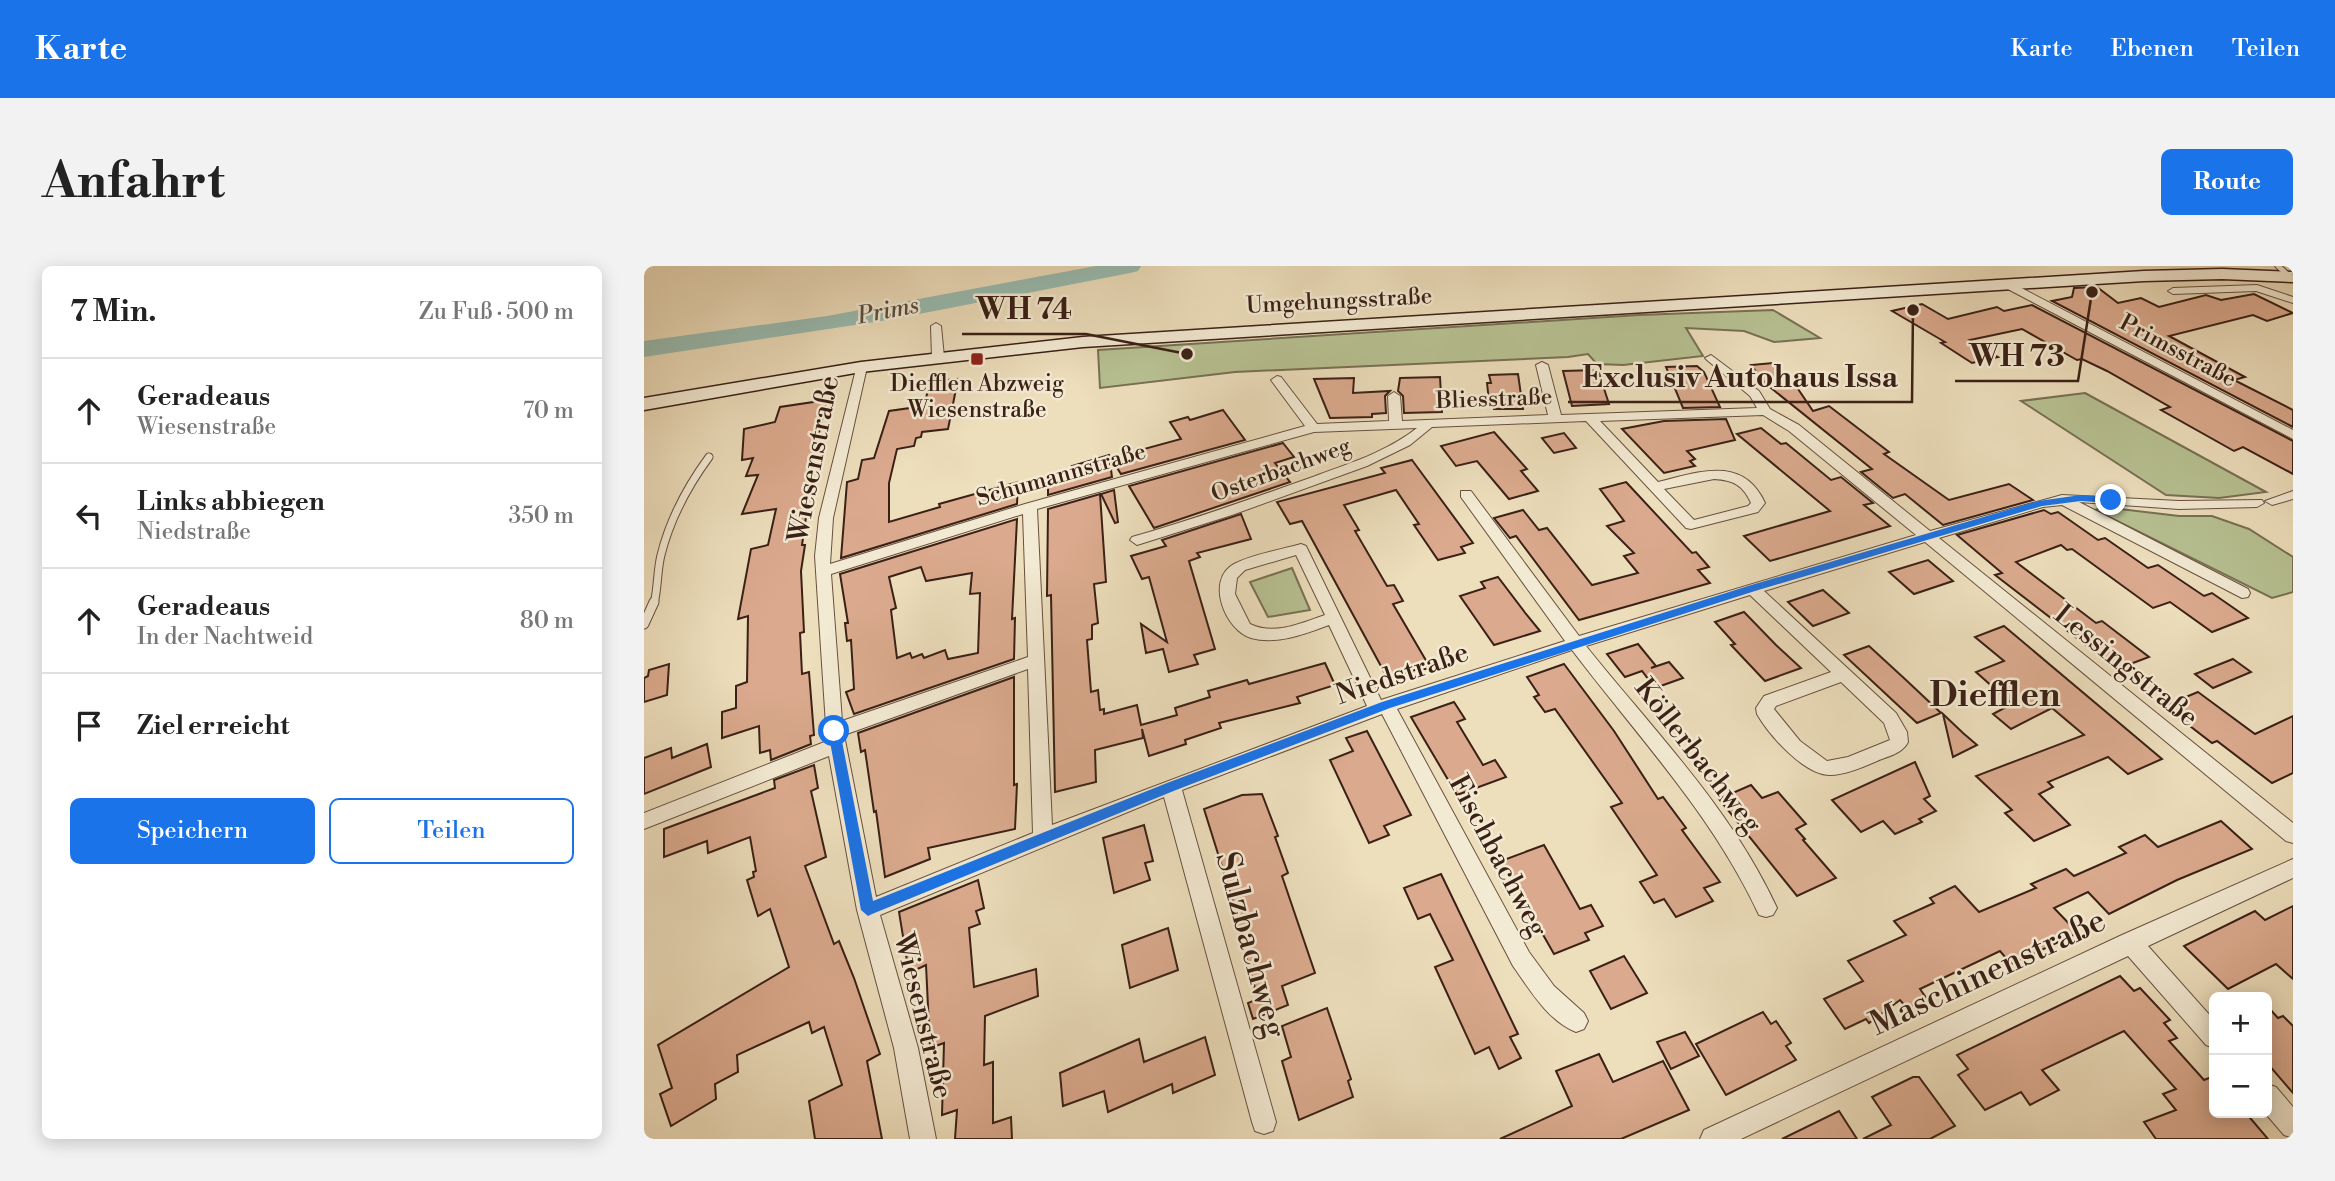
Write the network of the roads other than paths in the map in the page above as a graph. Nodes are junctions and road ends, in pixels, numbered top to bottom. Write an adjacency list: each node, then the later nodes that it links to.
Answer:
1 (2287, 273): 2 (main road, Umgehungsstraße)
2 (2006, 285): 6 (main road, Umgehungsstraße); 19 (street, Primsstraße)
3 (2173, 291): 4 (street)
4 (2293, 300)
5 (936, 326): 6 (street)
6 (939, 358): 9 (main road, Umgehungsstraße)
7 (1711, 358): 13 (street)
8 (1542, 365): 15 (street)
9 (861, 368): 12 (main road, Umgehungsstraße); 28 (street, Wiesenstraße)
10 (1277, 380): 18 (street)
11 (1394, 396): 17 (street)
12 (644, 404)
13 (1766, 411): 14 (street, Bliesstraße); 26 (street)
14 (1589, 417): 15 (street, Bliesstraße); 21 (street)
15 (1555, 418): 16 (street, Bliesstraße)
16 (1431, 422): 17 (street, Bliesstraße); 27 (street, Osterbachweg)
17 (1396, 424): 18 (street, Bliesstraße)
18 (1313, 428): 25 (street, Schumannstraße)
19 (2293, 435)
20 (709, 457): 32 (lane)
21 (1656, 487): 21 (street)
22 (1466, 494): 33 (street, Köllerbachweg)
23 (2293, 495): 24 (street, Niedstraße)
24 (2062, 499): 26 (street, Niedstraße); 30 (street)
25 (1030, 507): 28 (street, Schumannstraße); 34 (street)
26 (1926, 538): 29 (street, Niedstraße); 40 (street, Lessingstraße)
27 (1137, 540)
28 (823, 571): 37 (street, Wiesenstraße)
29 (1752, 588): 33 (street, Niedstraße); 35 (street)
30 (2242, 593)
31 (1334, 618): 31 (street, Fischbachweg); 36 (street, Fischbachweg)
32 (644, 624)
33 (1576, 645): 36 (street, Niedstraße); 43 (street, Köllerbachweg)
34 (1036, 660): 37 (street); 41 (street)
35 (1843, 674): 35 (street)
36 (1382, 707): 38 (street, Niedstraße); 46 (street, Fischbachweg)
37 (835, 738): 39 (street); 44 (street, Wiesenstraße)
38 (1171, 786): 41 (street, Niedstraße); 49 (street, Sulzbachweg)
39 (644, 821)
40 (2293, 835)
41 (1043, 839): 44 (street, Niedstraße)
42 (2293, 868): 45 (street, Maschinenstraße)
43 (1766, 908)
44 (868, 910): 51 (street, Wiesenstraße)
45 (2130, 942): 47 (street); 52 (street, Maschinenstraße)
46 (1576, 1021)
47 (2209, 1031)
48 (2272, 1102): 50 (street)
49 (1264, 1122)
50 (2293, 1126)
51 (923, 1139)
52 (1713, 1139)

